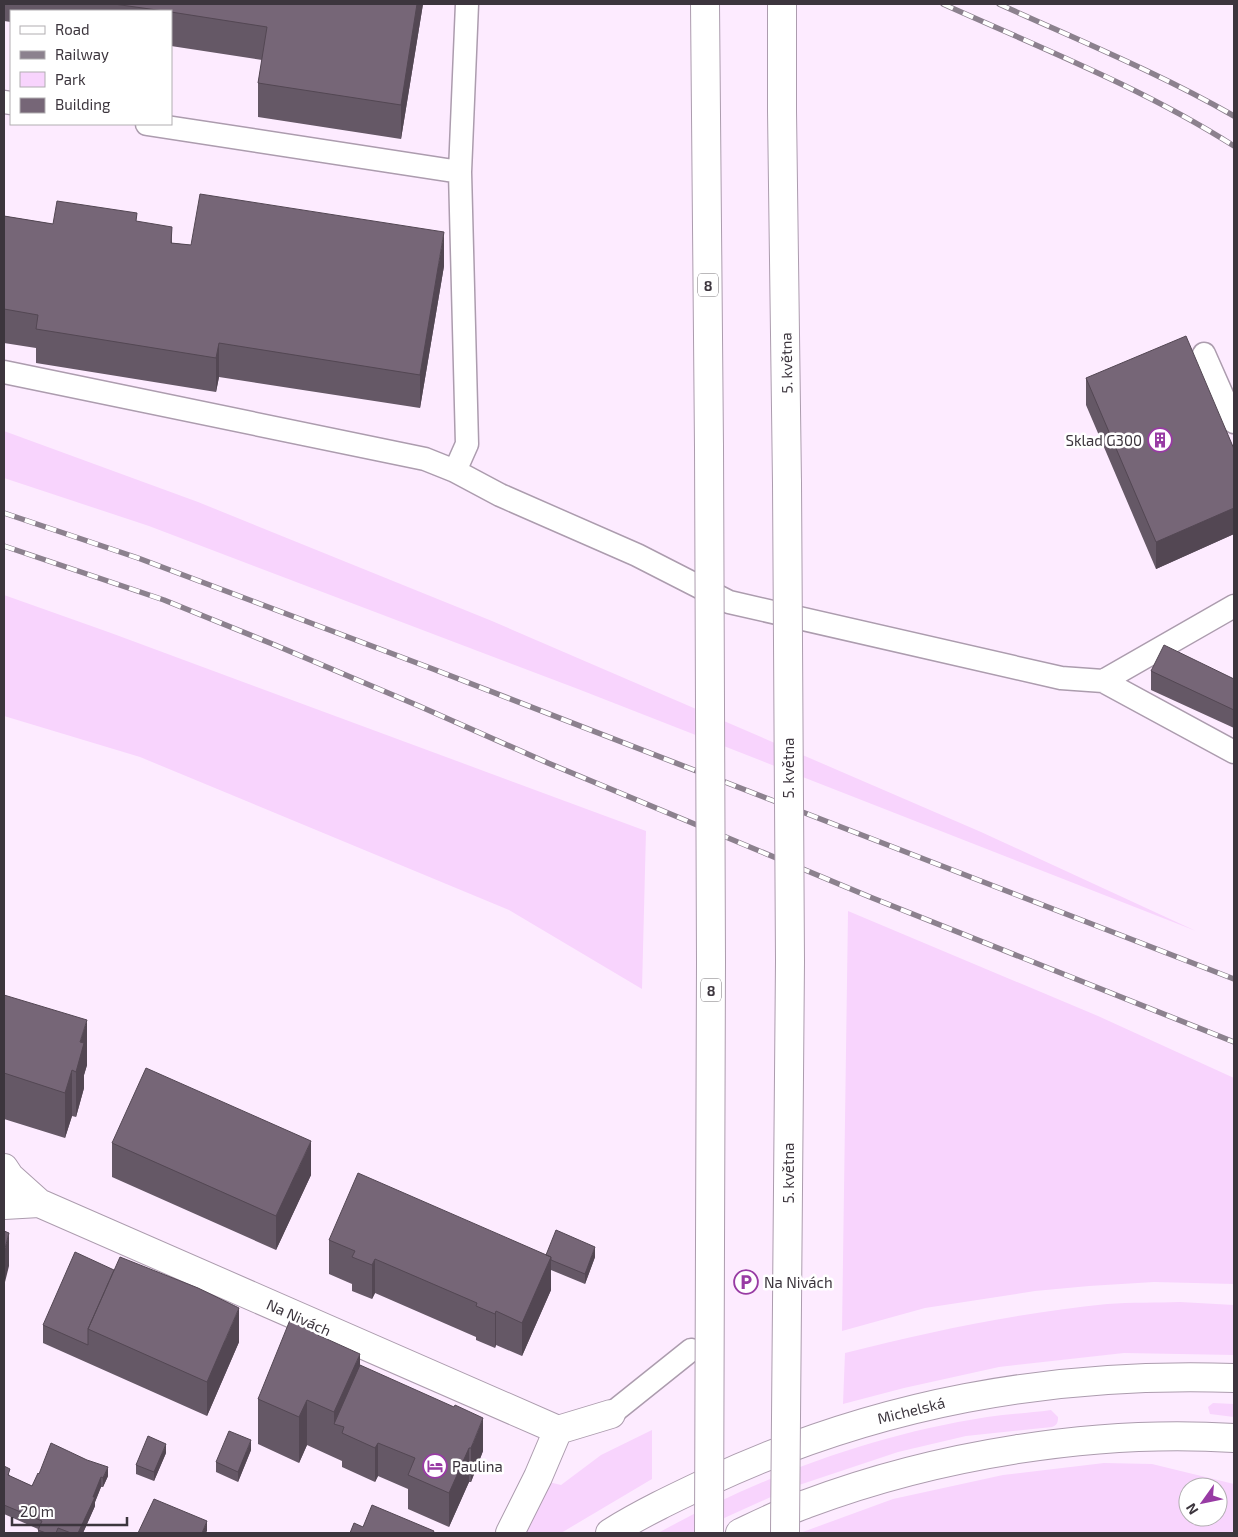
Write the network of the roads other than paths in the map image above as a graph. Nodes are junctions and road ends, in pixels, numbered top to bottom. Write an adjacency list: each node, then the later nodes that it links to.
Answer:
1 (466, 4): 5 (lane)
2 (705, 4): 23 (main road, 8, bridge)
3 (782, 4): 25 (main road, 5. května, bridge)
4 (154, 125): 5 (lane)
5 (460, 172): 9 (lane)
6 (1204, 354): 8 (lane)
7 (4, 372): 9 (lane)
8 (1234, 422)
9 (455, 471): 11 (lane)
10 (1234, 606): 11 (lane)
11 (1103, 681): 12 (lane)
12 (1234, 752)
13 (4, 1168): 14 (main road, Na Nivách)
14 (39, 1204): 15 (main road, Na Nivách); 19 (main road, Na Nivách)
15 (4, 1205)
16 (691, 1350): 18 (lane)
17 (1234, 1378): 22 (main road, Michelská)
18 (611, 1414): 19 (main road)
19 (558, 1430): 21 (main road)
20 (1234, 1438): 24 (main road)
21 (510, 1533)
22 (610, 1533)
23 (709, 1533)
24 (740, 1533)
25 (785, 1533)

